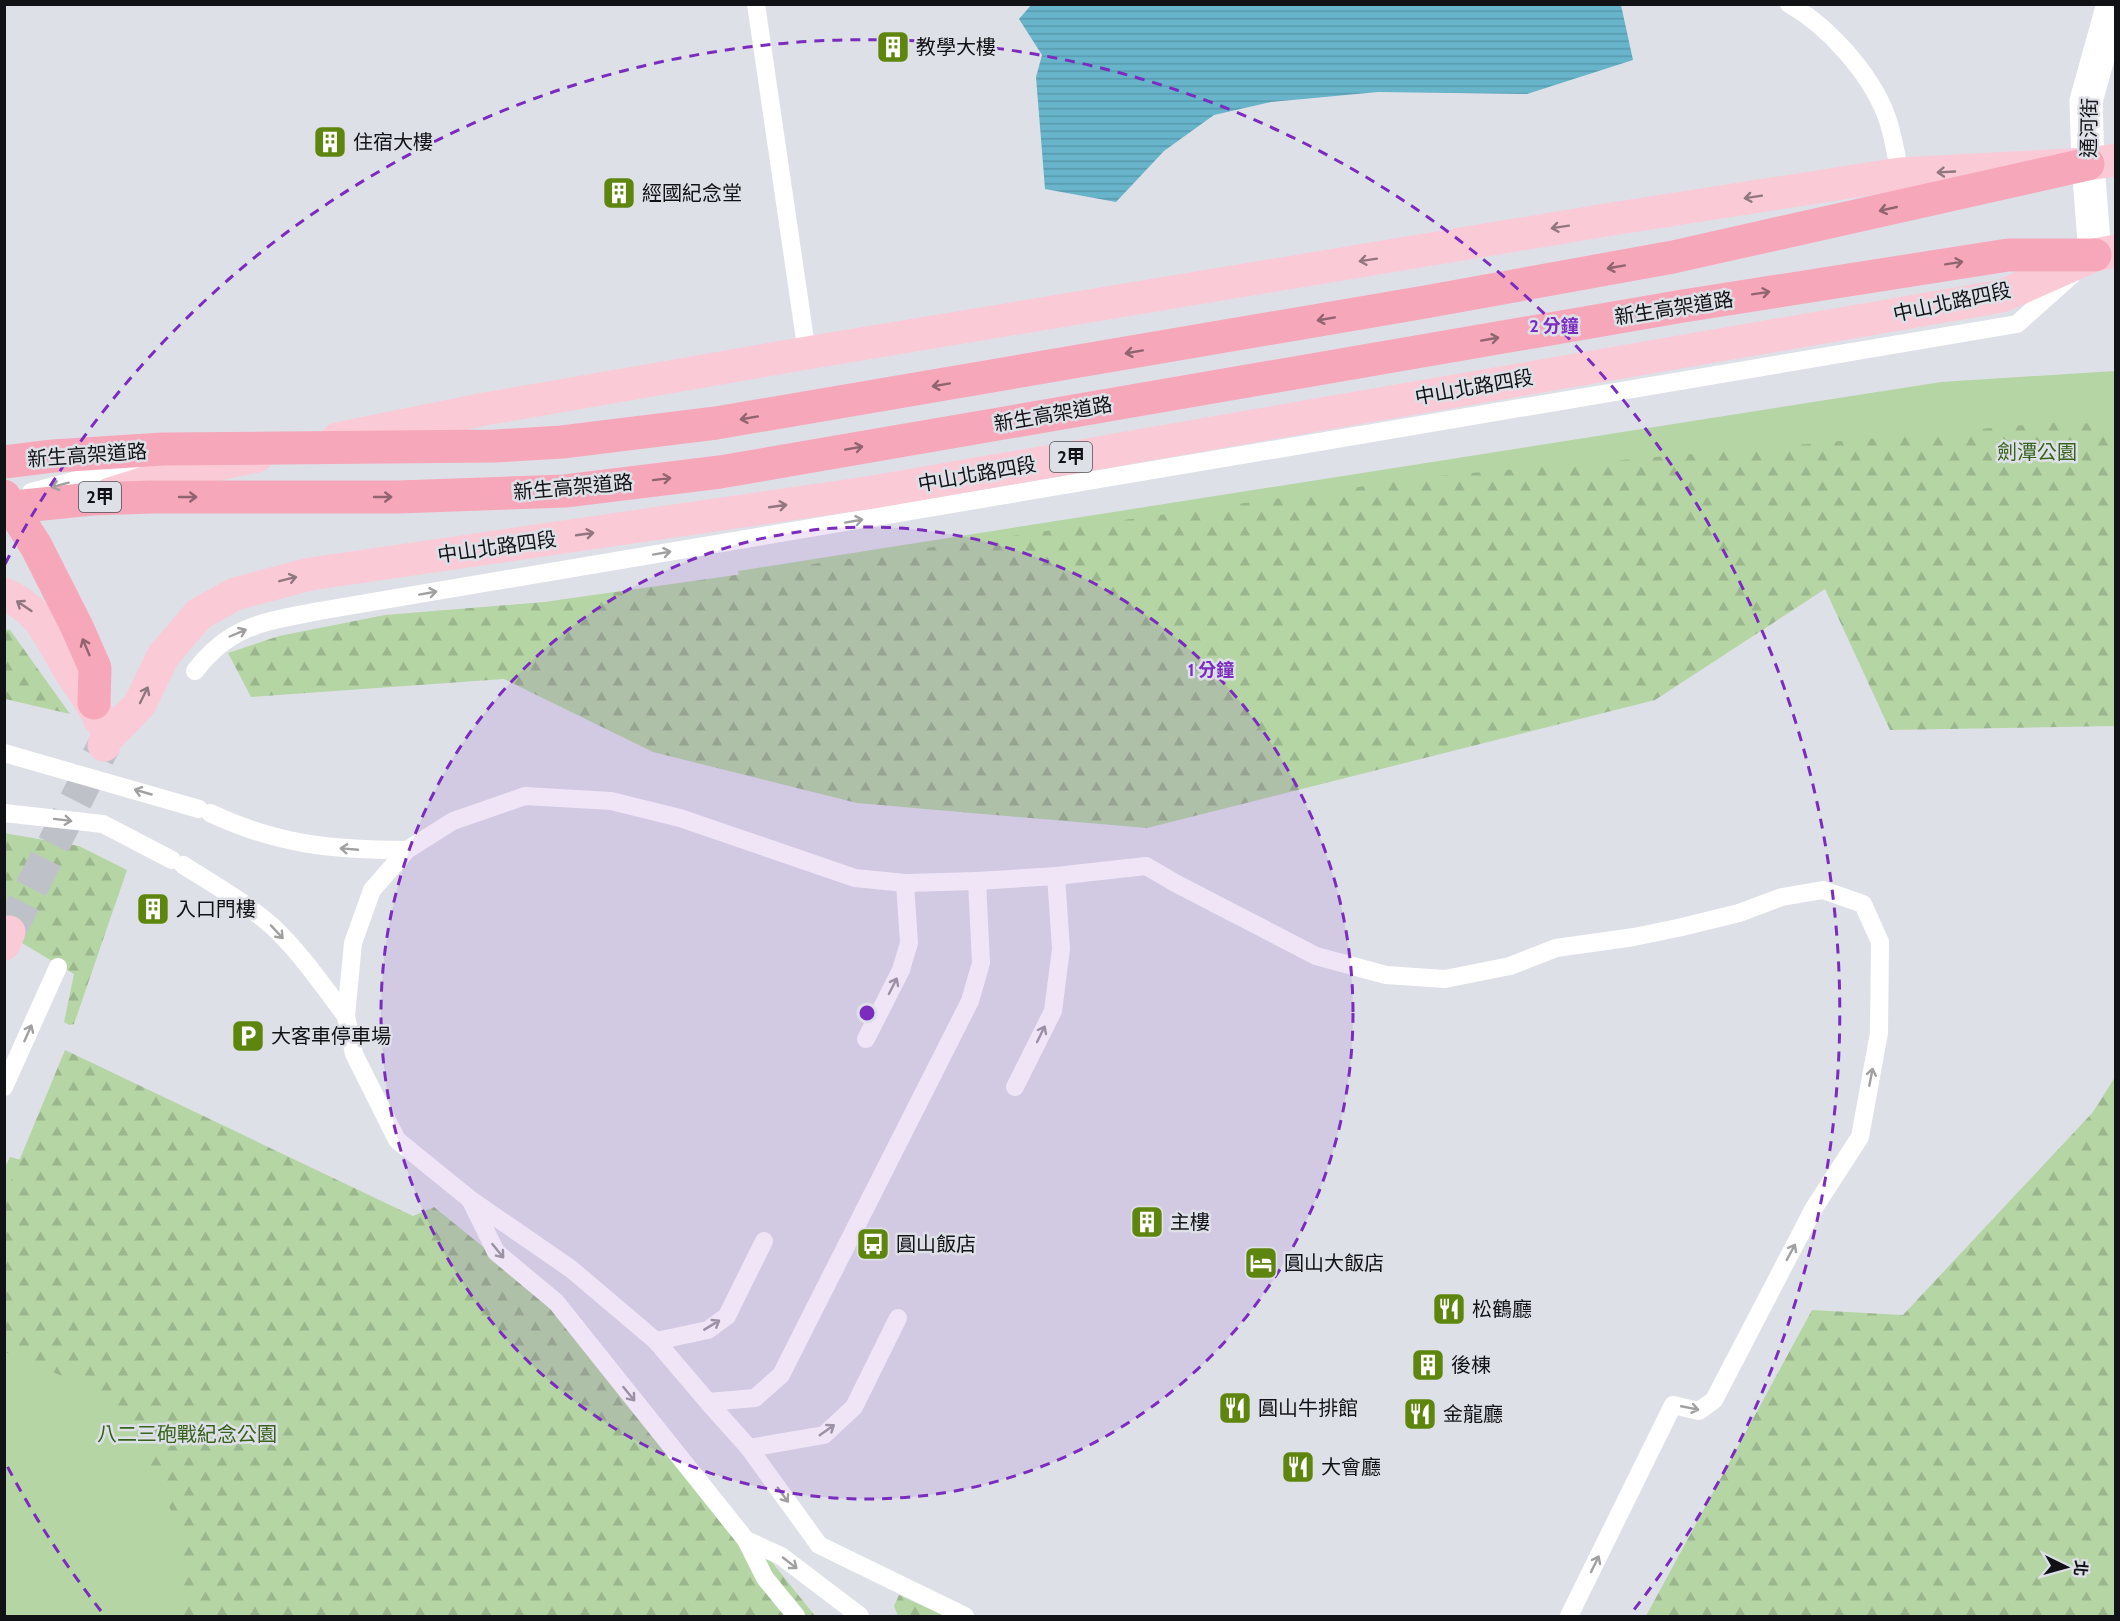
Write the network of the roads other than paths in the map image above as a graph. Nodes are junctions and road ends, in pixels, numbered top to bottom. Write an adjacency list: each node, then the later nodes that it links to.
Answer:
1 (756, 4): 7 (lane)
2 (1789, 4): 5 (lane)
3 (2113, 4): 4 (street, 通河街)
4 (2102, 162): 5 (main road, 2甲, one-way to 5); 6 (street, 通河街); 8 (highway, 新生高架道路, one-way to 8)
5 (1900, 174): 7 (main road, 2甲, one-way to 7)
6 (2105, 253): 9 (highway, 新生高架道路, one-way to 6); 11 (lane, 中山北路四段, one-way to 6); 12 (main road, 中山北路四段 / 2甲, one-way to 6)
7 (807, 353): 9 (main road, 2甲)
8 (4, 462)
9 (8, 509): 12 (highway, one-way to 9)
10 (4, 594): 12 (main road, one-way to 10)
11 (195, 671)
12 (94, 704)
13 (4, 753): 15 (lane, one-way to 13)
14 (4, 813): 20 (lane, one-way to 20)
15 (407, 850): 18 (lane); 20 (lane)
16 (1056, 876): 17 (lane); 23 (lane, one-way to 16); 34 (lane, one-way to 16)
17 (977, 881): 18 (lane); 28 (lane)
18 (905, 883): 21 (lane, one-way to 18)
19 (58, 967): 22 (lane, one-way to 19)
20 (346, 1016): 24 (lane)
21 (866, 1039)
22 (4, 1087)
23 (1015, 1087)
24 (471, 1200): 27 (lane); 30 (lane, one-way to 30)
25 (764, 1241): 27 (lane, one-way to 25)
26 (898, 1318): 29 (lane, one-way to 26)
27 (656, 1341): 28 (lane)
28 (708, 1402): 29 (lane)
29 (749, 1448): 33 (lane, one-way to 33)
30 (746, 1540): 31 (lane); 32 (lane, one-way to 32)
31 (796, 1617)
32 (860, 1617)
33 (966, 1617)
34 (1569, 1617)

